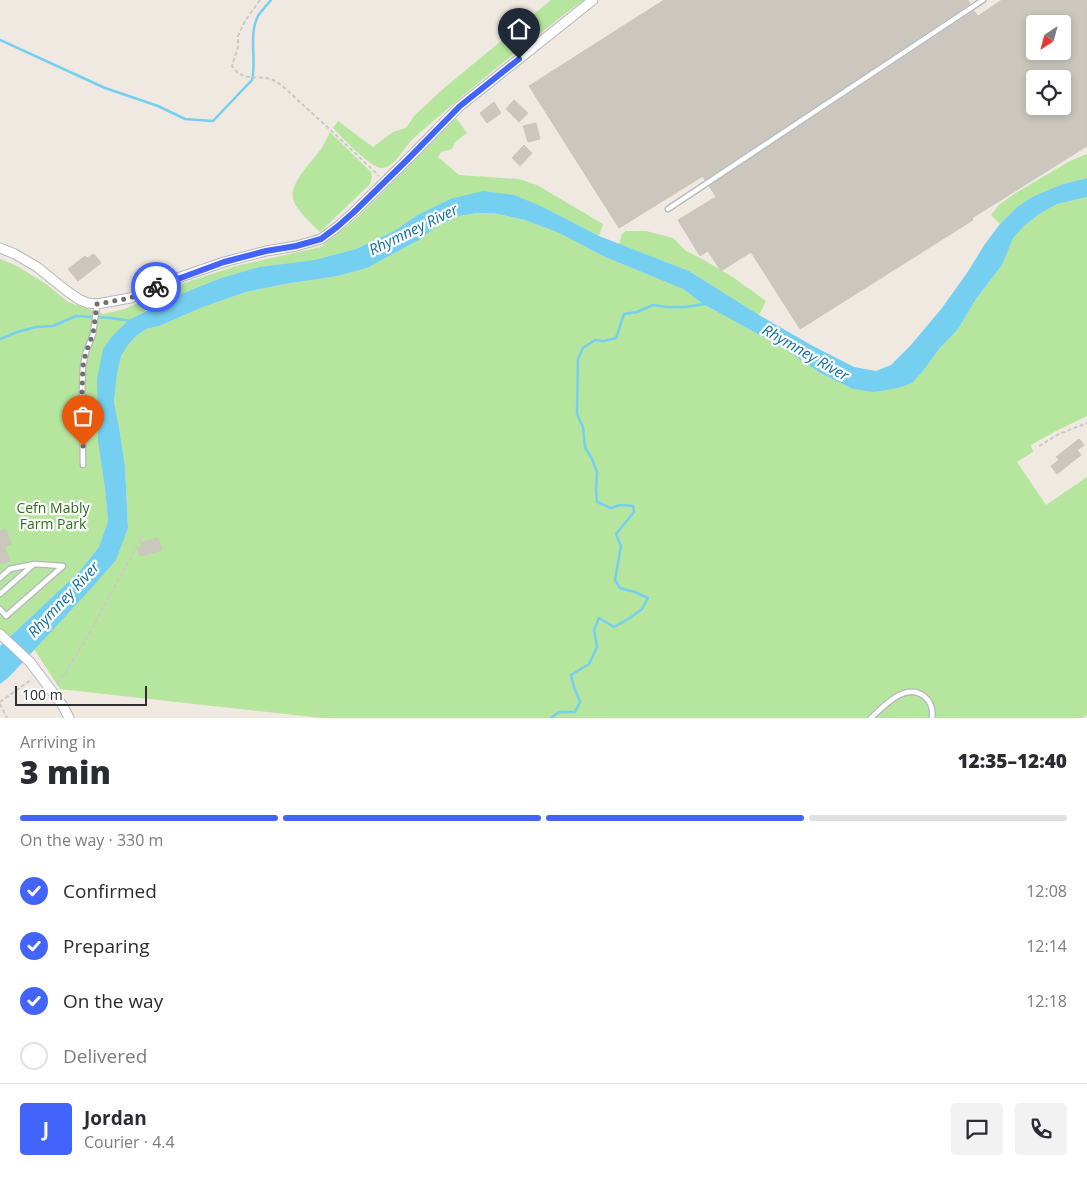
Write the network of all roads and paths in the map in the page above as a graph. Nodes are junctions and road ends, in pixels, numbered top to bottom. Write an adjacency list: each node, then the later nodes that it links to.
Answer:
1 (260, 0): 4 (path)
2 (593, 0): 4 (street)
3 (983, 0): 5 (lane)
4 (385, 182): 7 (street)
5 (668, 209)
6 (0, 248): 7 (street)
7 (97, 304): 10 (lane)
8 (1087, 423): 9 (path)
9 (1039, 446)
10 (83, 465)
11 (143, 535): 18 (path)
12 (34, 564): 13 (lane); 14 (lane); 15 (lane)
13 (0, 578)
14 (0, 594)
15 (0, 609)
16 (2, 636): 17 (street)
17 (38, 674): 18 (street); 19 (path)
18 (50, 690): 21 (street)
19 (0, 703): 20 (path)
20 (7, 718)
21 (69, 718)
22 (871, 718): 23 (lane)
23 (932, 718)

